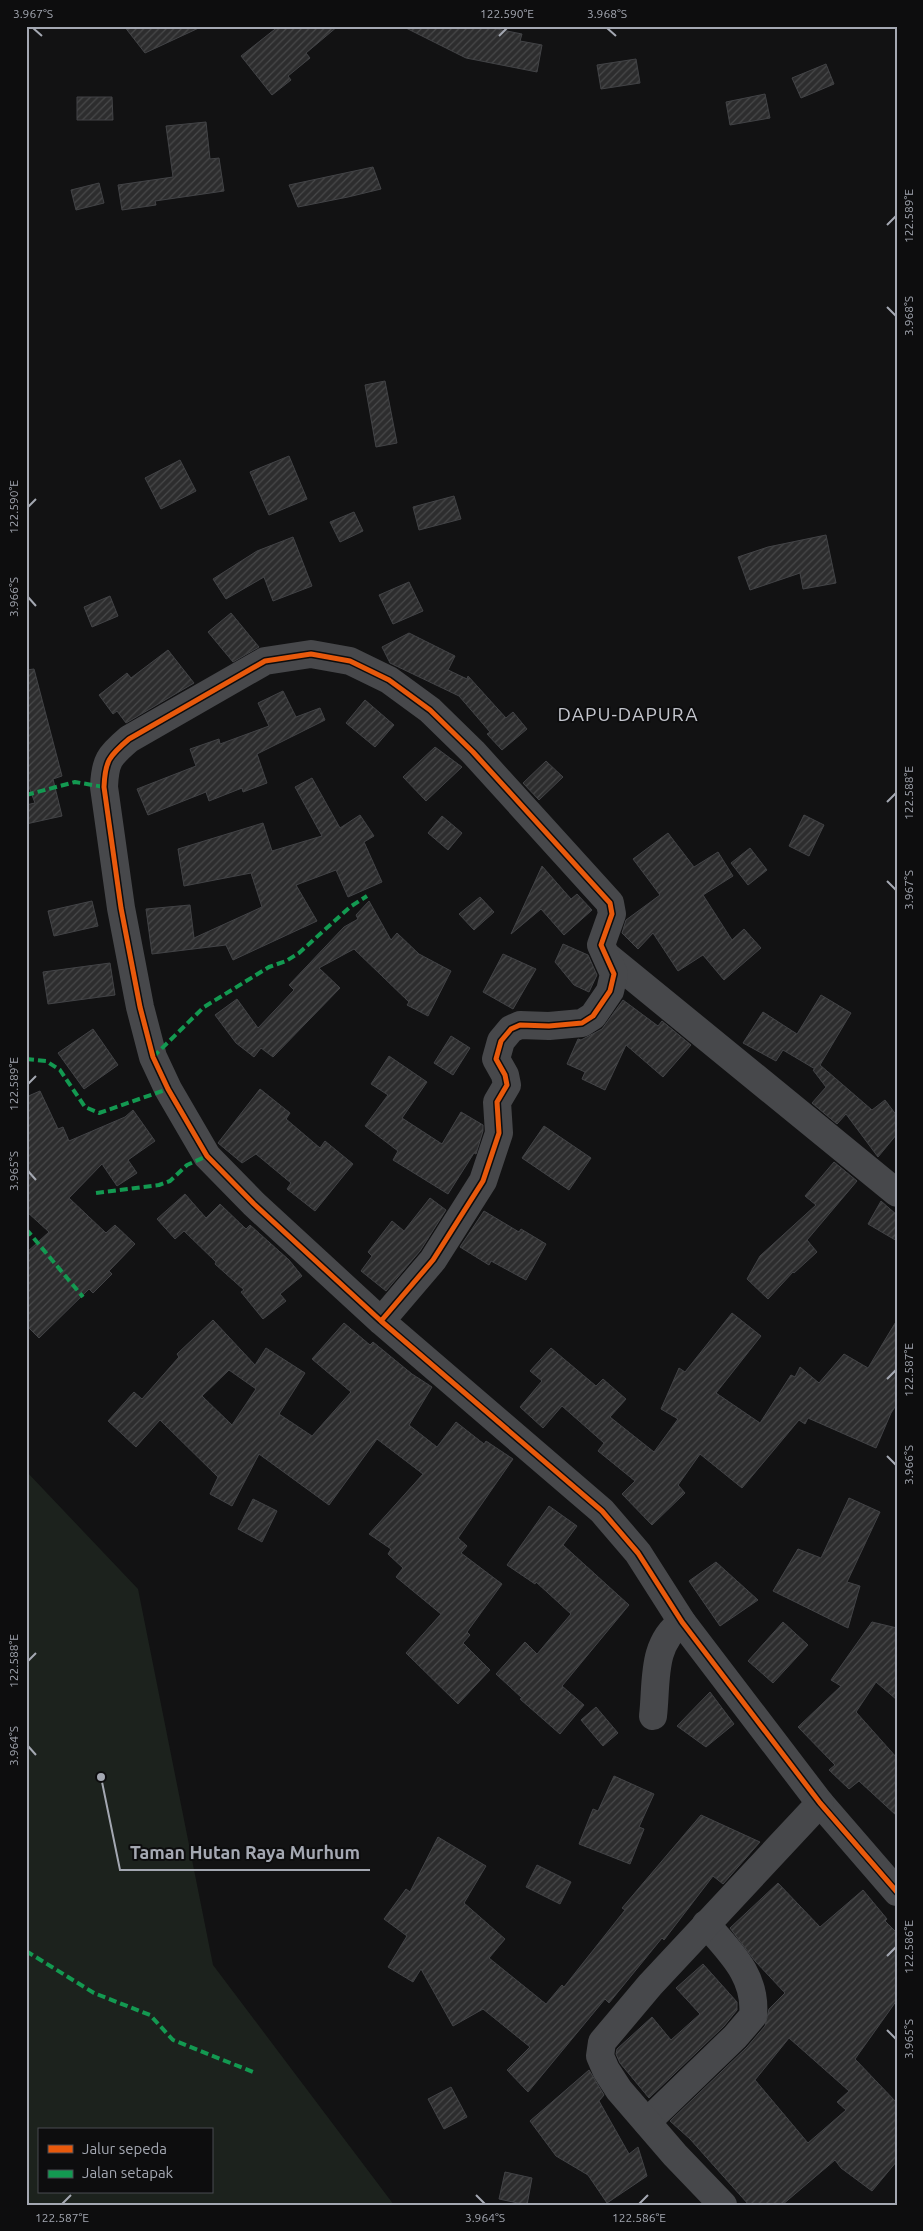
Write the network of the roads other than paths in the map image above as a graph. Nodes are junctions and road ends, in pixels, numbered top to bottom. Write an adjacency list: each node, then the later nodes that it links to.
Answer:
1 (607, 956): 2 (street); 3 (street); 3 (street)
2 (897, 1193)
3 (381, 1321): 4 (street)
4 (682, 1622): 5 (street); 6 (street)
5 (653, 1716)
6 (820, 1803): 7 (street); 8 (street)
7 (897, 1892)
8 (706, 1924): 9 (street); 9 (street)
9 (647, 2122): 10 (street)
10 (722, 2205)

